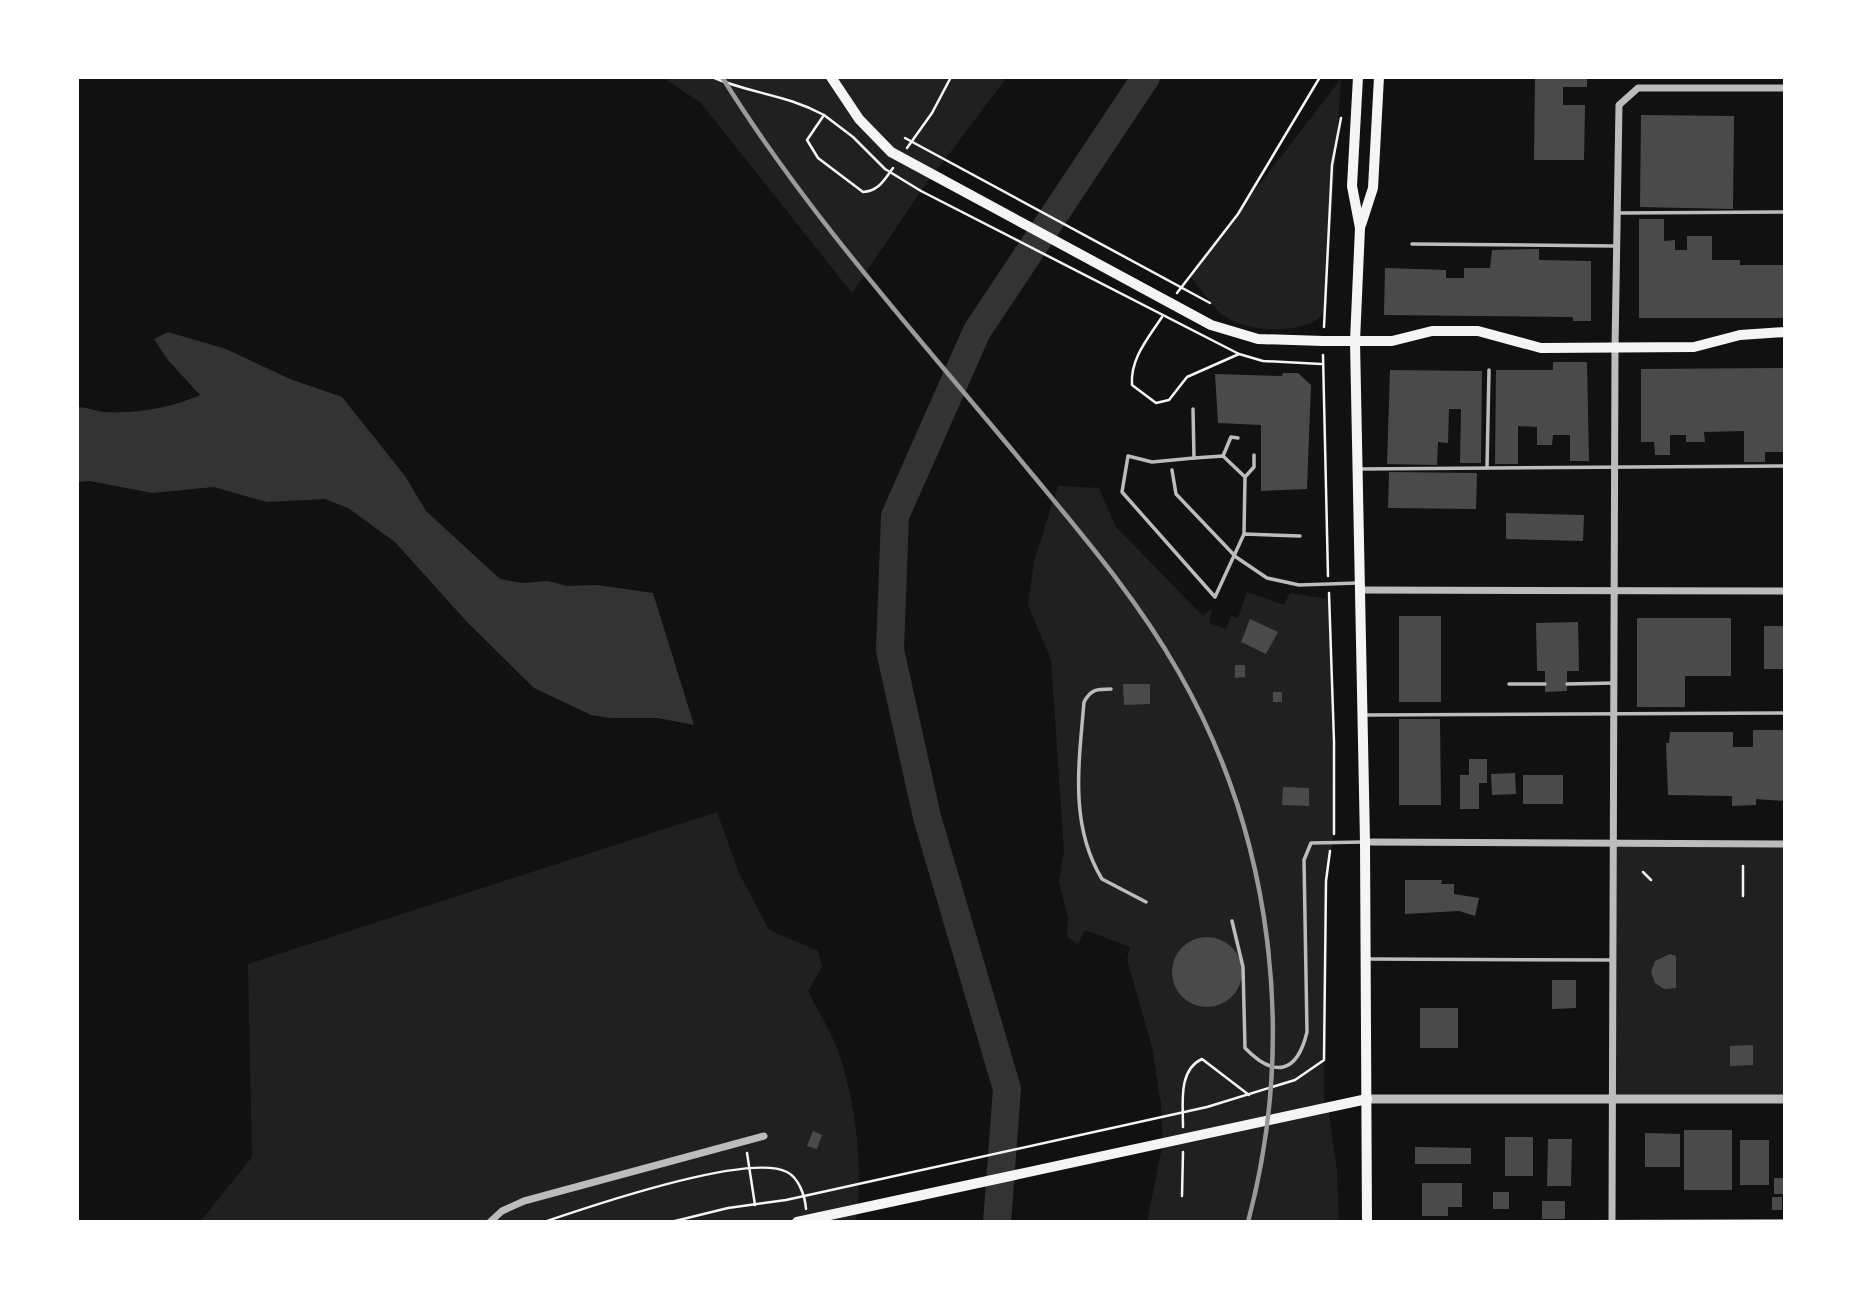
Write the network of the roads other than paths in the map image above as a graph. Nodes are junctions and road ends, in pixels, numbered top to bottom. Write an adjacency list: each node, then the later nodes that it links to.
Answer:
1 (831, 77): 11 (main road)
2 (1358, 77): 7 (main road)
3 (1379, 77): 7 (main road)
4 (1785, 88): 6 (street)
5 (1785, 212): 6 (lane)
6 (1616, 213): 9 (street)
7 (1360, 228): 11 (main road)
8 (1412, 244): 9 (lane)
9 (1615, 246): 12 (street)
10 (1785, 332): 12 (main road)
11 (1355, 341): 12 (main road); 22 (main road)
12 (1615, 348): 19 (street)
13 (1489, 369): 21 (lane)
14 (1193, 409): 18 (lane)
15 (1238, 438): 17 (lane)
16 (1254, 455): 24 (lane)
17 (1223, 456): 18 (lane); 24 (lane)
18 (1194, 458): 27 (lane)
19 (1614, 465): 20 (lane); 21 (lane); 29 (street)
20 (1785, 466)
21 (1487, 467): 22 (lane)
22 (1357, 469): 28 (main road)
23 (1172, 470): 27 (lane)
24 (1245, 477): 25 (lane)
25 (1244, 534): 26 (lane); 27 (lane)
26 (1300, 536)
27 (1236, 557): 28 (lane)
28 (1359, 587): 29 (street); 38 (main road)
29 (1614, 591): 30 (street); 31 (street)
30 (1785, 591)
31 (1614, 683): 34 (lane); 36 (street)
32 (1509, 684): 33 (lane)
33 (1545, 684)
34 (1567, 684)
35 (1111, 689): 42 (lane)
36 (1613, 713): 37 (lane); 38 (lane); 40 (street)
37 (1785, 713)
38 (1363, 715): 39 (main road)
39 (1365, 842): 40 (street); 43 (lane); 44 (main road)
40 (1613, 844): 41 (street); 45 (street)
41 (1785, 844)
42 (1146, 902)
43 (1232, 921)
44 (1366, 959): 45 (lane); 46 (main road)
45 (1613, 960): 47 (street)
46 (1367, 1099): 47 (street); 52 (main road); 53 (main road)
47 (1612, 1099): 48 (street); 55 (street)
48 (1785, 1099)
49 (764, 1136): 51 (street)
50 (1785, 1221): 55 (lane)
51 (490, 1222)
52 (797, 1222)
53 (1367, 1222)
54 (1503, 1222): 55 (lane)
55 (1612, 1222)

